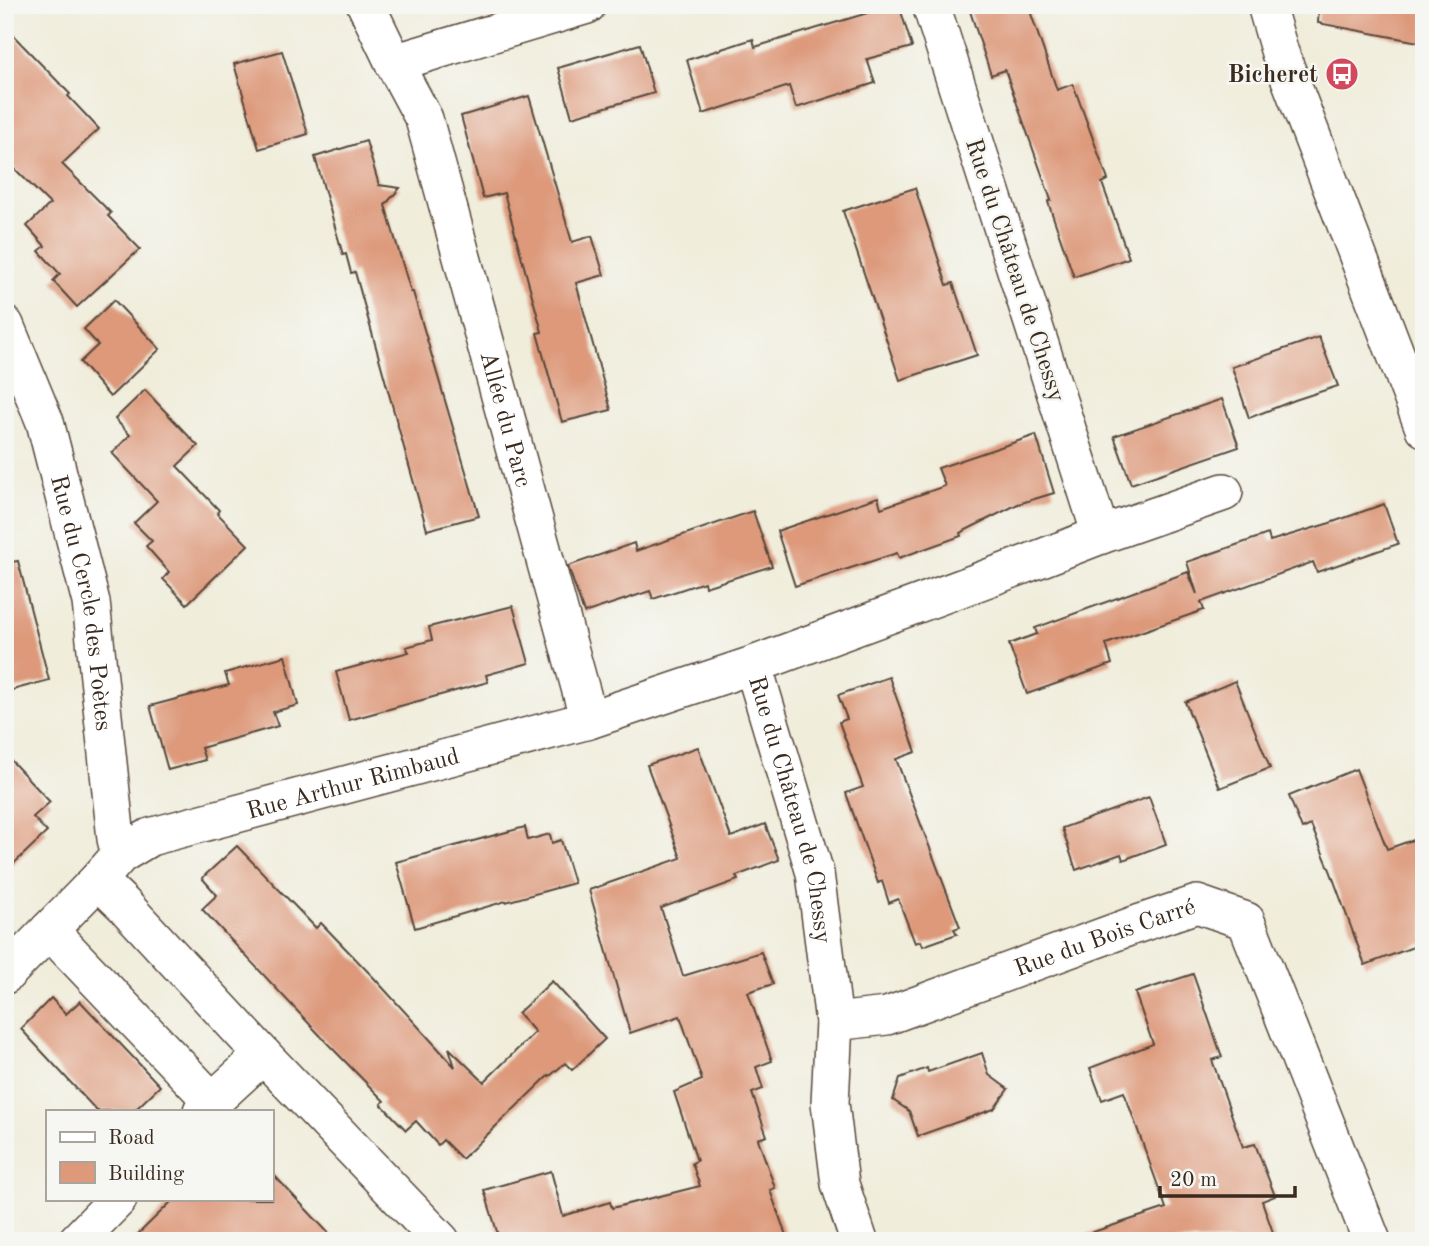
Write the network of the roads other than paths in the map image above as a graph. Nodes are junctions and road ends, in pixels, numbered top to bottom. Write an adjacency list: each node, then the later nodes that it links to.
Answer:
1 (587, 5): 5 (street)
2 (931, 5): 9 (street, Rue du Château de Chessy)
3 (1266, 5): 7 (street)
4 (367, 6): 5 (street, Allée du Parc)
5 (394, 63): 11 (street, Allée du Parc)
6 (5, 325): 12 (street, Rue du Cercle des Poètes)
7 (1422, 419)
8 (1224, 492): 9 (street, Rue du Château de Chessy)
9 (1101, 535): 10 (street, Rue du Château de Chessy)
10 (753, 665): 11 (street, Rue Arthur Rimbaud); 15 (street, Rue du Château de Chessy)
11 (589, 720): 12 (street, Rue Arthur Rimbaud)
12 (109, 868): 13 (street); 16 (street)
13 (49, 930): 14 (street); 17 (street)
14 (5, 975)
15 (834, 1022): 21 (street, Rue du Château de Chessy); 22 (street, Rue du Bois Carré)
16 (263, 1055): 17 (street); 20 (street)
17 (207, 1106)
18 (117, 1200): 19 (street)
19 (77, 1241)
20 (441, 1241)
21 (859, 1241)
22 (1372, 1241)

